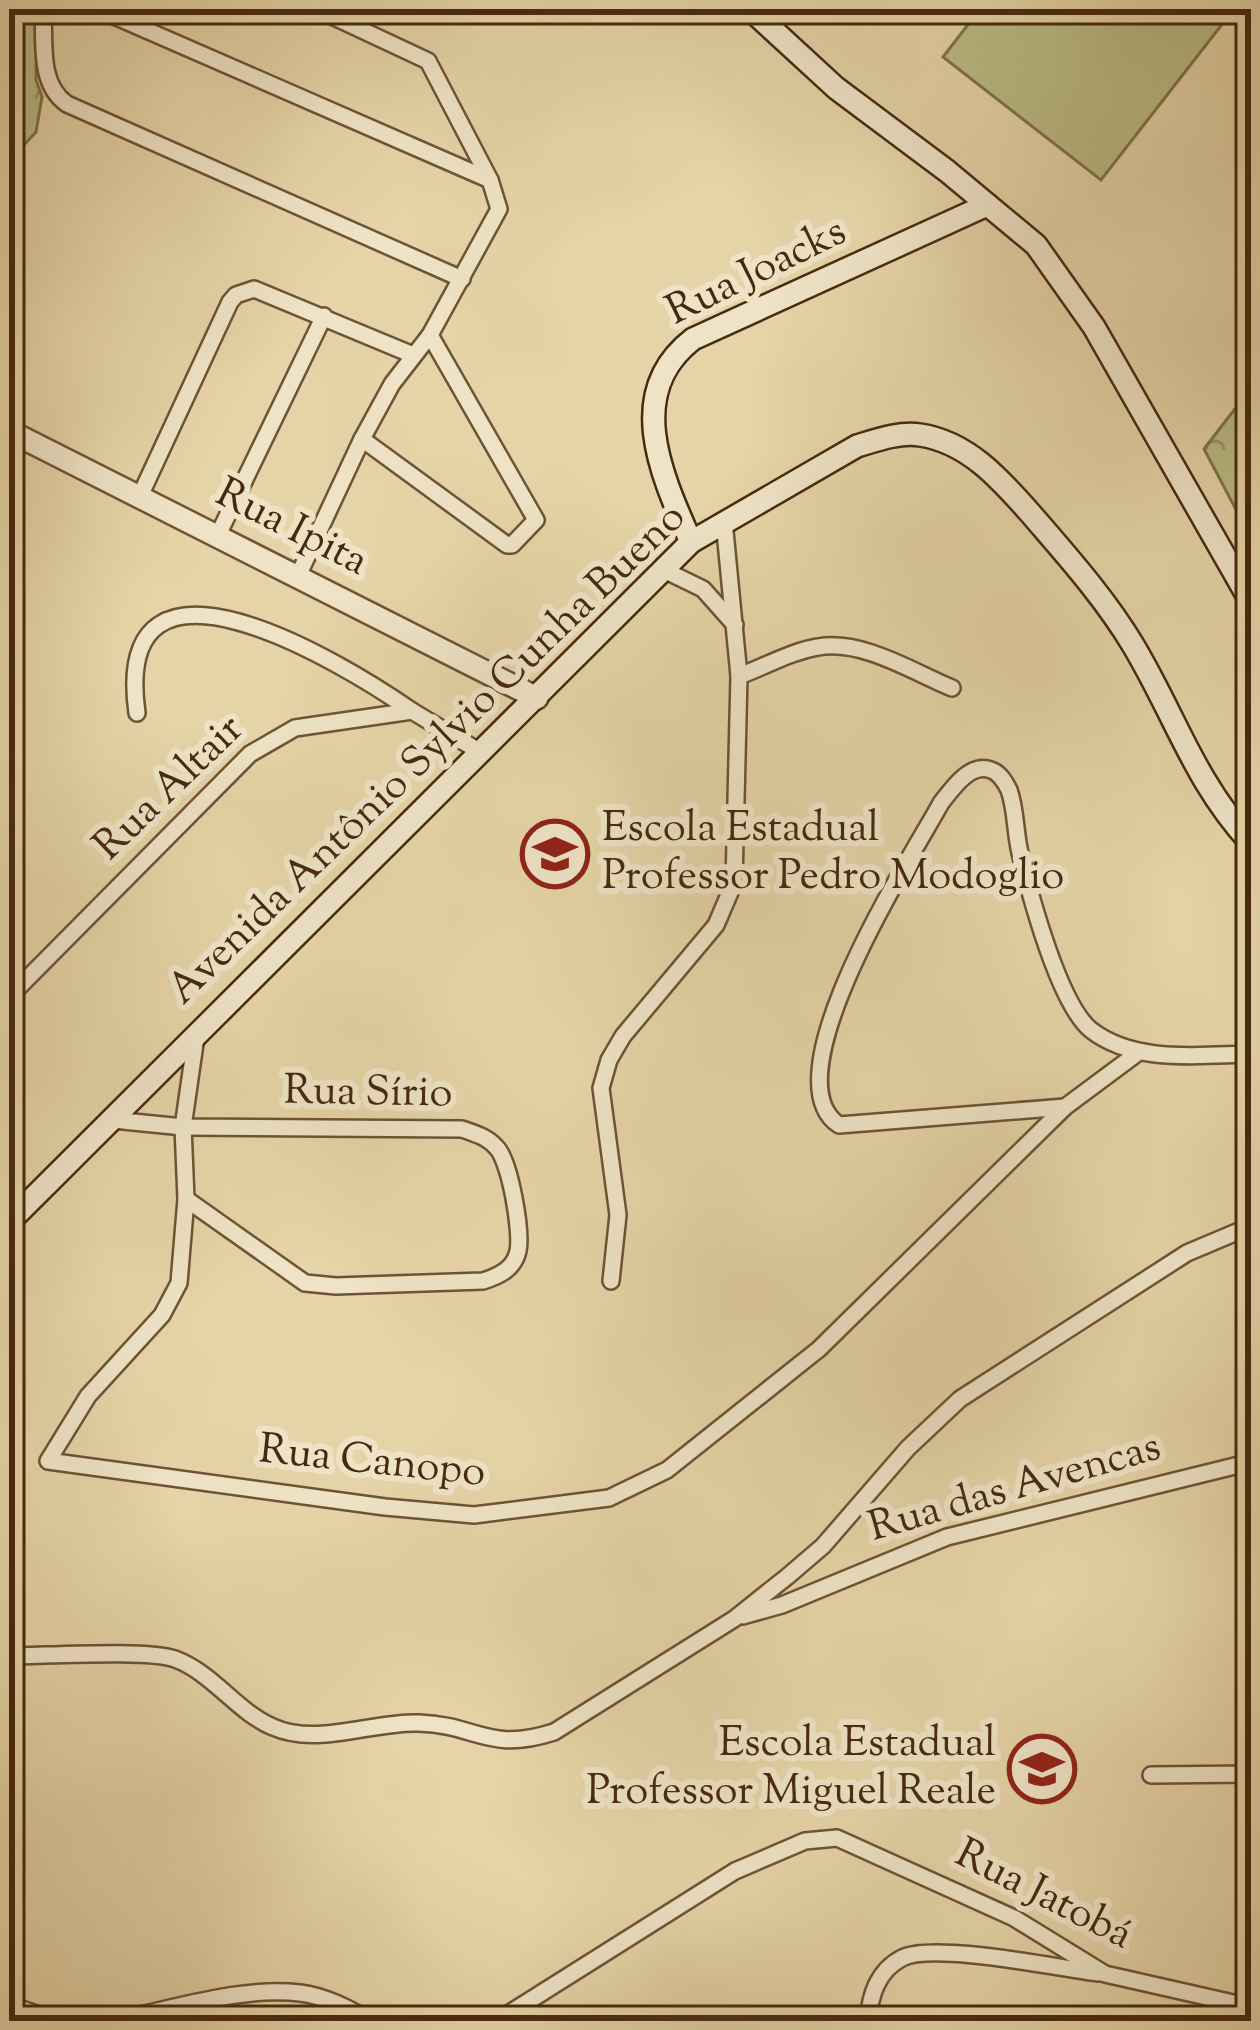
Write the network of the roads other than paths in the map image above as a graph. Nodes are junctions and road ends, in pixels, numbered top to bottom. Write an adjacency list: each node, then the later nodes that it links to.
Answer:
1 (44, 9): 7 (street)
2 (98, 9): 5 (street)
3 (317, 9): 5 (street)
4 (750, 9): 6 (main road)
5 (490, 180): 7 (street)
6 (987, 205): 16 (main road, Rua Joacks); 19 (main road)
7 (462, 279): 9 (street)
8 (324, 316): 10 (street); 13 (street); 15 (street)
9 (430, 335): 10 (street); 12 (street)
10 (413, 355): 12 (street)
11 (9, 431): 13 (main road, Rua Ipita)
12 (362, 439): 18 (street)
13 (140, 496): 15 (main road, Rua Ipita)
14 (724, 521): 16 (main road, Avenida Antônio Sylvio Cunha Bueno); 20 (street); 27 (main road, Avenida Antônio Sylvio Cunha Bueno)
15 (218, 536): 18 (main road, Rua Ipita)
16 (692, 542): 17 (main road, Avenida Antônio Sylvio Cunha Bueno)
17 (666, 571): 20 (street); 23 (main road, Avenida Antônio Sylvio Cunha Bueno)
18 (298, 576): 23 (main road, Rua Ipita)
19 (1251, 602)
20 (737, 627): 21 (street)
21 (739, 676): 22 (street); 38 (street)
22 (952, 688)
23 (538, 698): 26 (main road, Avenida Antônio Sylvio Cunha Bueno)
24 (412, 711): 25 (street); 26 (street); 28 (street, Rua Altair)
25 (137, 713)
26 (482, 753): 29 (main road, Avenida Antônio Sylvio Cunha Bueno)
27 (1251, 843)
28 (9, 997)
29 (196, 1036): 33 (main road, Avenida Antônio Sylvio Cunha Bueno); 34 (street, Rua Canopo)
30 (1138, 1052): 31 (street); 32 (street, Rua Canopo); 32 (street)
31 (1251, 1054)
32 (1065, 1107): 35 (street, Rua Canopo)
33 (113, 1120): 34 (street, Rua Sírio); 36 (main road, Avenida Antônio Sylvio Cunha Bueno)
34 (183, 1126): 35 (street, Rua Canopo); 35 (street, Rua Sírio)
35 (185, 1199)
36 (9, 1222)
37 (1251, 1226): 40 (street)
38 (611, 1280)
39 (1251, 1462): 40 (street, Rua das Avencas)
40 (734, 1619): 41 (street)
41 (9, 1656)
42 (1251, 1774): 43 (street)
43 (1151, 1775)
44 (1106, 1974): 46 (street, Rua Jatobá); 50 (street, Rua Jatobá); 51 (street)
45 (9, 2005): 47 (street)
46 (1251, 2007)
47 (58, 2021)
48 (111, 2021): 49 (street)
49 (370, 2021)
50 (497, 2021)
51 (868, 2021)

